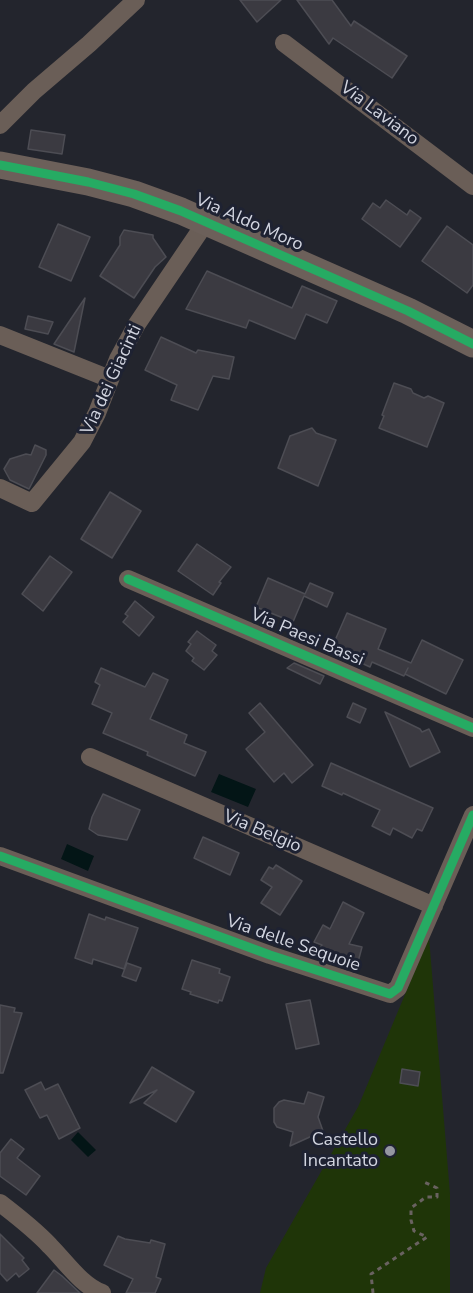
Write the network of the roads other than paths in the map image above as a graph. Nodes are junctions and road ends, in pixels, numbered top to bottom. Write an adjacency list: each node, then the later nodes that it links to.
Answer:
1 (136, 0): 3 (street)
2 (284, 43): 5 (street, Via Laviano)
3 (0, 125)
4 (0, 165): 6 (street, Via Aldo Moro)
5 (473, 186)
6 (206, 222): 8 (street, Via Aldo Moro); 9 (street, Via dei Giacinti)
7 (0, 335): 9 (street)
8 (473, 344)
9 (111, 380): 10 (street, Via dei Giacinti)
10 (0, 488)
11 (128, 579): 12 (street, Via Paesi Bassi)
12 (473, 728)
13 (90, 757): 16 (street, Via Belgio)
14 (473, 815): 16 (street, Via delle Sequoie)
15 (0, 856): 16 (street, Via delle Sequoie)
16 (434, 906)
17 (0, 1203): 18 (street)
18 (102, 1293)

